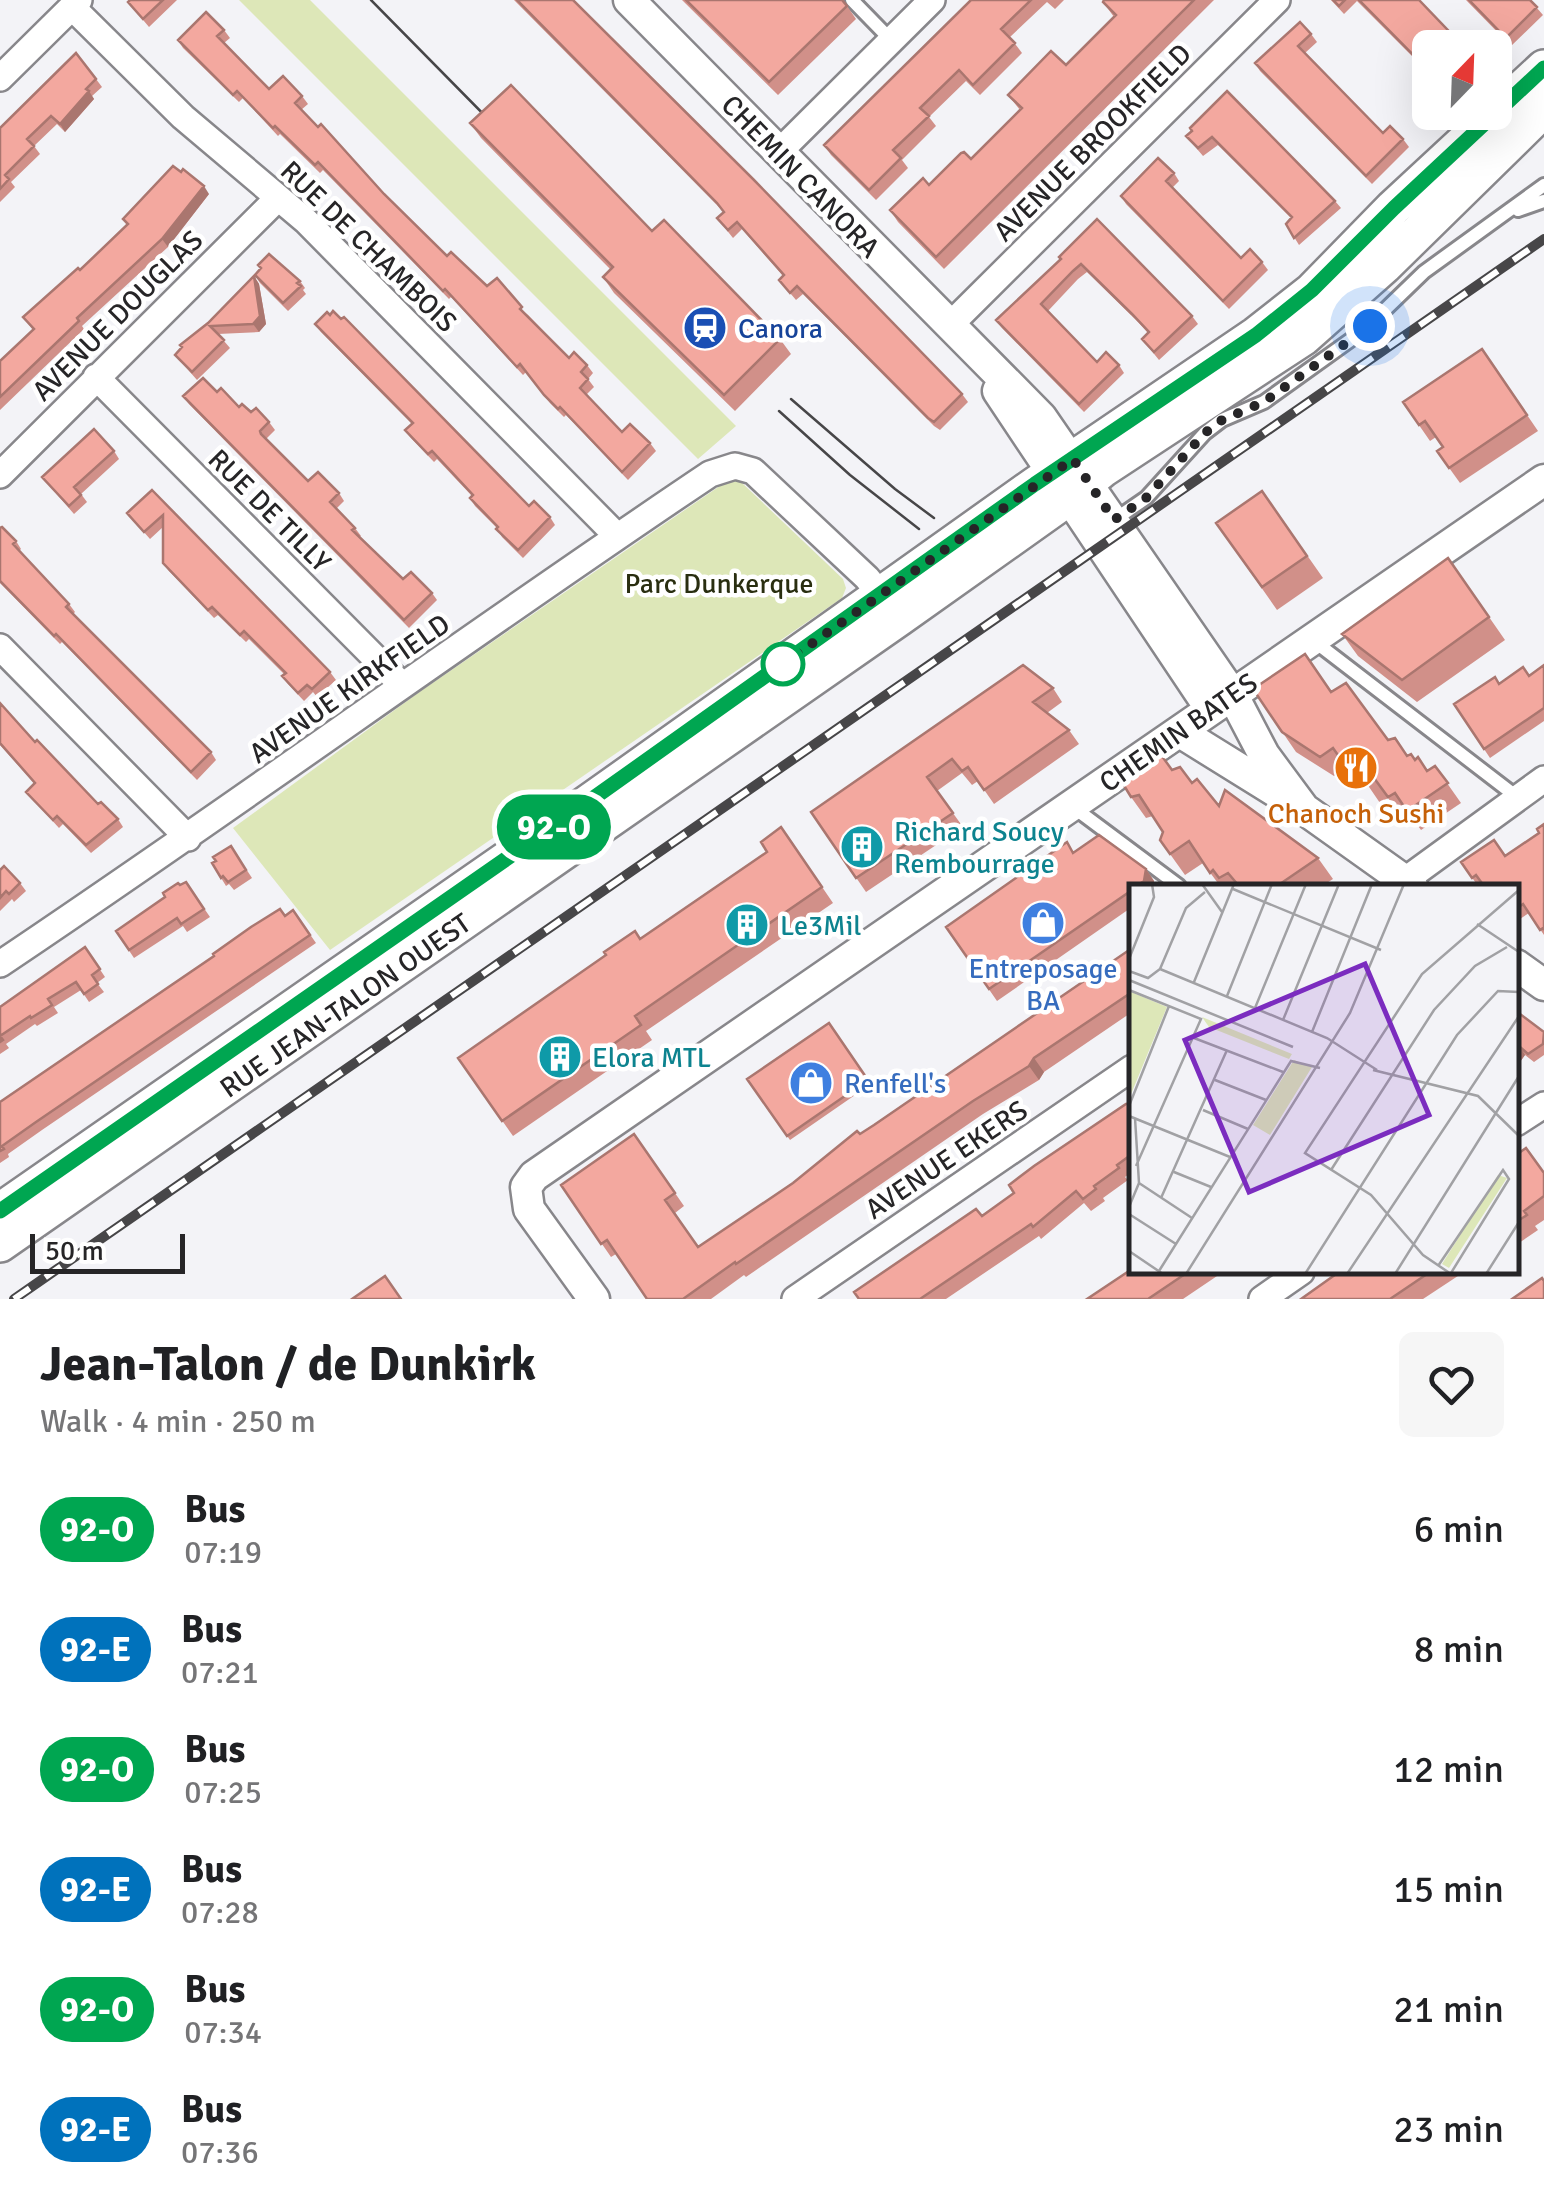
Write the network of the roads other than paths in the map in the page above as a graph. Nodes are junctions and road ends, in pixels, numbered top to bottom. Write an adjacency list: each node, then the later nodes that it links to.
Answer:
1 (629, 0): 10 (street, CHEMIN CANORA)
2 (852, 0): 6 (lane)
3 (932, 0): 6 (street)
4 (1277, 0): 15 (street, AVENUE BROOKFIELD)
5 (75, 4): 8 (street); 12 (street, RUE DE CHAMBOIS)
6 (891, 40): 10 (street)
7 (1544, 68): 18 (main road, RUE JEAN-TALON OUEST)
8 (0, 78)
9 (1544, 109): 18 (main road, RUE JEAN-TALON OUEST)
10 (778, 152): 15 (street, CHEMIN CANORA)
11 (1544, 185): 14 (lane)
12 (278, 198): 16 (street, AVENUE DOUGLAS); 21 (street, RUE DE CHAMBOIS)
13 (1544, 201): 14 (lane)
14 (1506, 214): 20 (lane)
15 (949, 326): 18 (street, CHEMIN CANORA)
16 (96, 377): 17 (street, AVENUE DOUGLAS); 25 (street, RUE DE TILLY)
17 (0, 474)
18 (1070, 478): 20 (street); 22 (main road, RUE JEAN-TALON OUEST); 26 (street)
19 (1544, 480): 23 (street, CHEMIN BATES)
20 (1114, 520): 26 (street)
21 (617, 536): 22 (street, AVENUE KIRKFIELD); 25 (street, AVENUE KIRKFIELD)
22 (889, 606): 42 (main road, RUE JEAN-TALON OUEST); 43 (main road, RUE JEAN-TALON OUEST)
23 (1312, 640): 26 (street, CHEMIN BATES); 29 (lane)
24 (0, 647): 32 (street)
25 (402, 685): 32 (street, AVENUE KIRKFIELD)
26 (1221, 701): 27 (street, CHEMIN BATES); 31 (street)
27 (1180, 732): 30 (street, CHEMIN BATES); 31 (street)
28 (1544, 779): 29 (street)
29 (1517, 797): 35 (street)
30 (1072, 806): 33 (lane); 45 (street, CHEMIN BATES)
31 (1304, 809): 34 (street)
32 (188, 838): 36 (street, AVENUE KIRKFIELD)
33 (1175, 884)
34 (1403, 884)
35 (1405, 884)
36 (0, 964)
37 (1519, 967): 38 (street)
38 (1544, 986)
39 (1129, 1070): 46 (street, AVENUE EKERS)
40 (1544, 1105): 41 (street)
41 (1519, 1122)
42 (0, 1211)
43 (0, 1244)
44 (1298, 1274): 47 (street)
45 (594, 1299)
46 (796, 1299)
47 (1262, 1299)

